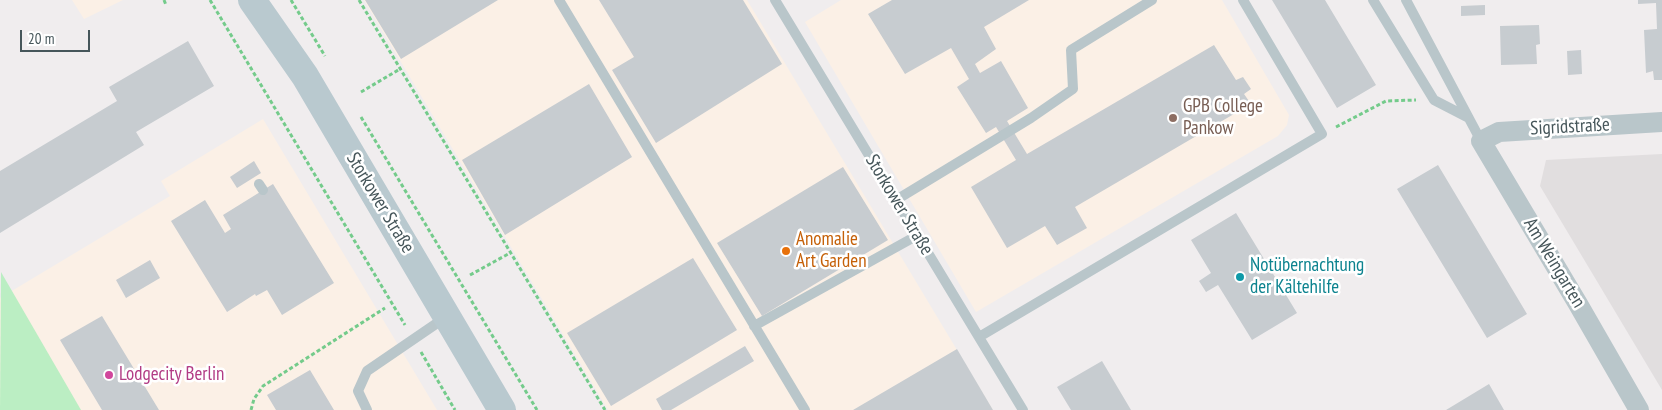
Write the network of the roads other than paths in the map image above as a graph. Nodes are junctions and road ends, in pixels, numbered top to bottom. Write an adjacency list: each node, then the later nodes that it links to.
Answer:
1 (252, 0): 13 (main road, Storkower Straße)
2 (559, 0): 14 (lane)
3 (775, 0): 11 (lane, Storkower Straße)
4 (1152, 0): 11 (lane)
5 (1243, 0): 15 (lane)
6 (1372, 0): 8 (lane)
7 (1406, 0): 8 (lane, Am Weingarten)
8 (1467, 117): 10 (lane, Am Weingarten)
9 (1662, 122): 10 (street, Sigridstraße)
10 (1481, 141): 20 (street, Am Weingarten)
11 (896, 200): 12 (lane, Storkower Straße)
12 (918, 235): 14 (lane); 15 (lane, Storkower Straße)
13 (447, 317): 16 (lane); 17 (main road, Storkower Straße)
14 (754, 326): 18 (lane)
15 (979, 337): 19 (lane, Storkower Straße)
16 (367, 410)
17 (502, 410)
18 (805, 410)
19 (1023, 410)
20 (1639, 410)

